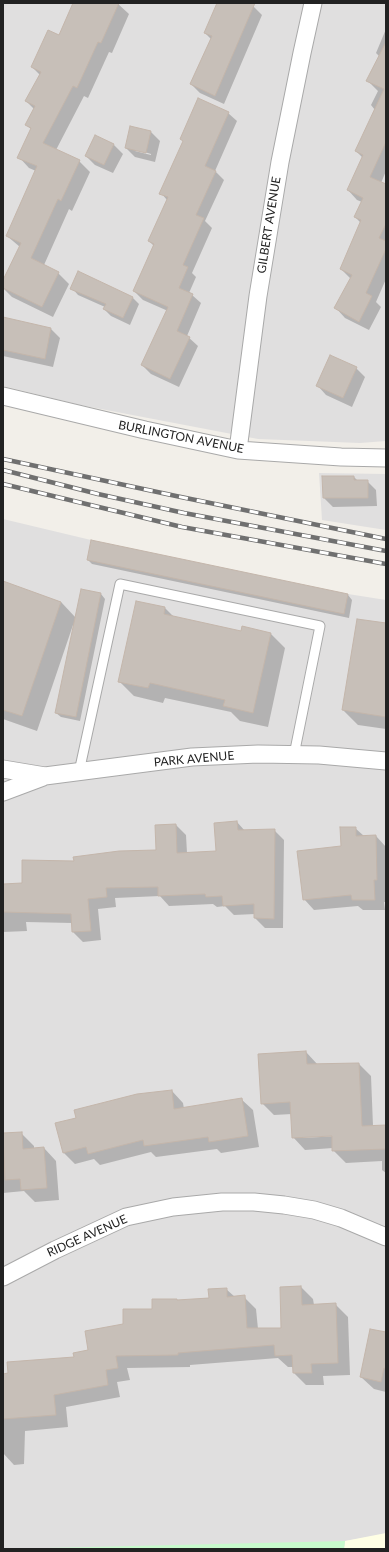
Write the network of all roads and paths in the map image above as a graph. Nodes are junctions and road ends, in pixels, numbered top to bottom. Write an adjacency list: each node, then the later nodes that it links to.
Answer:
1 (313, 3): 3 (street, GILBERT AVENUE)
2 (3, 396): 3 (street, BURLINGTON AVENUE)
3 (238, 450): 4 (street, BURLINGTON AVENUE)
4 (386, 458)
5 (294, 755): 6 (street, PARK AVENUE); 8 (street, PARK AVENUE); 8 (lane)
6 (386, 760)
7 (3, 769): 9 (street, PARK AVENUE)
8 (79, 772): 9 (street, PARK AVENUE)
9 (45, 776): 10 (street)
10 (3, 792)
11 (386, 1237): 12 (street, RIDGE AVENUE)
12 (3, 1277)

